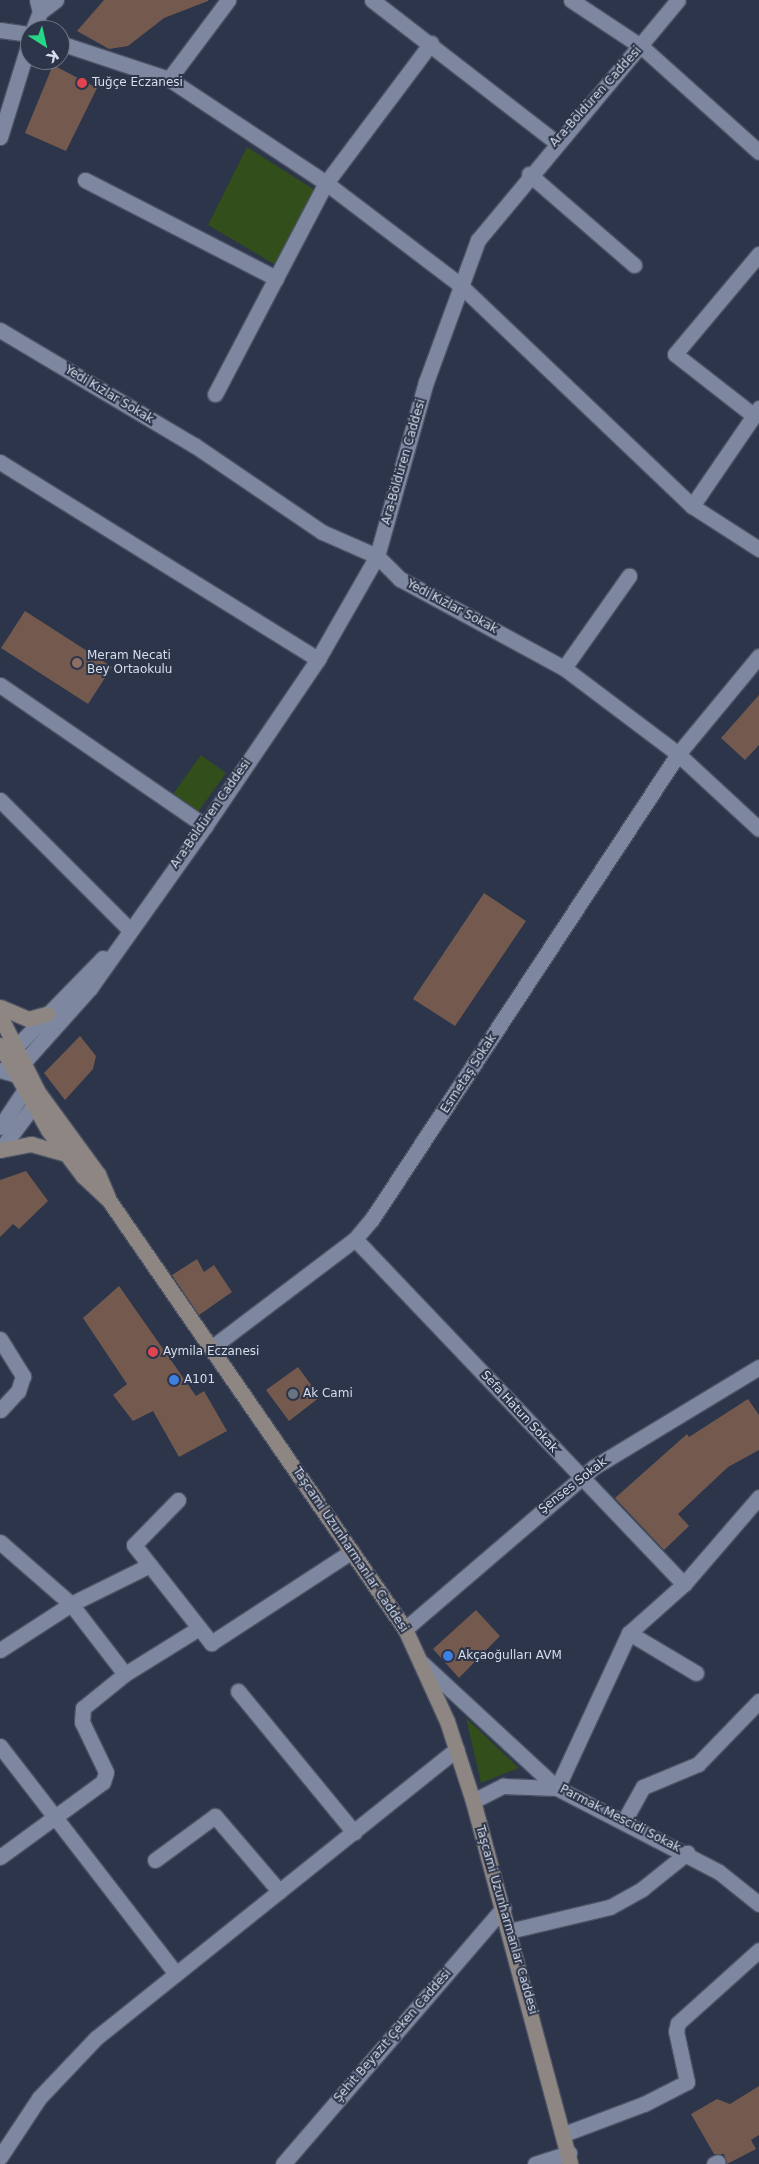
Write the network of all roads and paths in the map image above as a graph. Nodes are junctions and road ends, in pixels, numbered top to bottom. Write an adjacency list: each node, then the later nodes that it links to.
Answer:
1 (56, 0): 6 (street)
2 (228, 0): 14 (street)
3 (372, 0): 10 (street)
4 (571, 0): 12 (street)
5 (678, 0): 12 (street, Ara-Böldüren Caddesi)
6 (38, 6): 7 (street)
7 (35, 20)
8 (0, 30): 9 (street)
9 (20, 33)
10 (430, 43): 16 (street); 20 (street)
11 (70, 46): 14 (street)
12 (642, 47): 16 (street, Ara-Böldüren Caddesi); 17 (street)
13 (21, 70): 15 (street)
14 (169, 79): 20 (street)
15 (0, 138)
16 (556, 142): 18 (street, Ara-Böldüren Caddesi)
17 (759, 152)
18 (529, 174): 22 (street); 24 (street, Ara-Böldüren Caddesi)
19 (85, 180): 23 (street)
20 (326, 182): 23 (street); 24 (street)
21 (759, 254): 27 (street)
22 (634, 265)
23 (276, 278): 26 (street)
24 (459, 284): 29 (street); 31 (street, Ara-Böldüren Caddesi)
25 (0, 330): 31 (street, Yedi Kızlar Sokak)
26 (215, 394)
27 (756, 411): 29 (street)
28 (0, 462): 34 (street)
29 (692, 506): 30 (street)
30 (759, 548)
31 (377, 556): 34 (street, Ara-Böldüren Caddesi); 35 (street, Yedi Kızlar Sokak)
32 (629, 576): 35 (street)
33 (759, 656): 37 (street, Esmetaş Sokak)
34 (318, 659): 39 (street, Ara-Böldüren Caddesi)
35 (564, 668): 37 (street, Yedi Kızlar Sokak)
36 (0, 685): 39 (street)
37 (678, 754): 40 (street, Yedi Kızlar Sokak); 52 (street, Esmetaş Sokak)
38 (0, 800): 41 (street)
39 (204, 826): 41 (street, Ara-Böldüren Caddesi)
40 (759, 829)
41 (130, 930): 43 (street, Ara-Böldüren Caddesi); 45 (street, Ara-Böldüren Caddesi)
42 (0, 1007): 43 (main road)
43 (47, 1014): 45 (street, Ara-Böldüren Caddesi)
44 (0, 1016): 45 (main road)
45 (10, 1059): 46 (main road)
46 (28, 1085): 47 (main road, Taşcami Uzunharmanlar Caddesi); 48 (street); 51 (main road)
47 (33, 1106): 49 (street); 50 (main road, Taşcami Uzunharmanlar Caddesi)
48 (0, 1127)
49 (0, 1150): 50 (main road)
50 (66, 1155): 51 (main road, Taşcami Uzunharmanlar Caddesi)
51 (108, 1199): 54 (main road, Taşcami Uzunharmanlar Caddesi)
52 (355, 1239): 54 (street, Esmetaş Sokak); 57 (street, Sefa Hatun Sokak)
53 (0, 1339): 56 (street)
54 (211, 1348): 61 (main road, Taşcami Uzunharmanlar Caddesi)
55 (759, 1367): 57 (street, Şenses Sokak)
56 (0, 1410)
57 (580, 1478): 63 (street, Sefa Hatun Sokak); 66 (street, Şenses Sokak)
58 (759, 1497): 63 (street)
59 (178, 1500): 62 (street)
60 (0, 1542): 64 (street)
61 (352, 1551): 65 (street); 66 (main road, Taşcami Uzunharmanlar Caddesi)
62 (150, 1565): 64 (street); 65 (street)
63 (684, 1584): 67 (street)
64 (71, 1604): 68 (street); 71 (street)
65 (199, 1628): 71 (street)
66 (405, 1629): 69 (main road, Taşcami Uzunharmanlar Caddesi)
67 (629, 1632): 70 (street); 76 (street)
68 (0, 1650)
69 (422, 1663): 75 (main road, Taşcami Uzunharmanlar Caddesi); 76 (street, Parmak Mescidi Sokak)
70 (696, 1673)
71 (125, 1674): 78 (street)
72 (238, 1691): 80 (street)
73 (759, 1701): 79 (street)
74 (0, 1746): 78 (street)
75 (457, 1749): 77 (main road, Taşcami Uzunharmanlar Caddesi); 80 (street)
76 (557, 1788): 77 (street); 79 (street, Parmak Mescidi Sokak)
77 (473, 1801): 86 (main road, Taşcami Uzunharmanlar Caddesi)
78 (54, 1818): 82 (street); 89 (street)
79 (624, 1821): 81 (street, Parmak Mescidi Sokak)
80 (354, 1832): 84 (street)
81 (687, 1853): 85 (street, Parmak Mescidi Sokak); 87 (street)
82 (0, 1857)
83 (155, 1860): 84 (street)
84 (279, 1891): 89 (street)
85 (759, 1904)
86 (503, 1908): 87 (main road, Taşcami Uzunharmanlar Caddesi); 93 (street, Şehit Beyazıt Çeken Caddesi)
87 (509, 1931): 90 (main road, Taşcami Uzunharmanlar Caddesi)
88 (759, 1950): 90 (street)
89 (176, 1974): 91 (street)
90 (564, 2134): 92 (main road, Taşcami Uzunharmanlar Caddesi)
91 (0, 2157)
92 (572, 2160): 94 (street)
93 (283, 2164)
94 (535, 2164)

